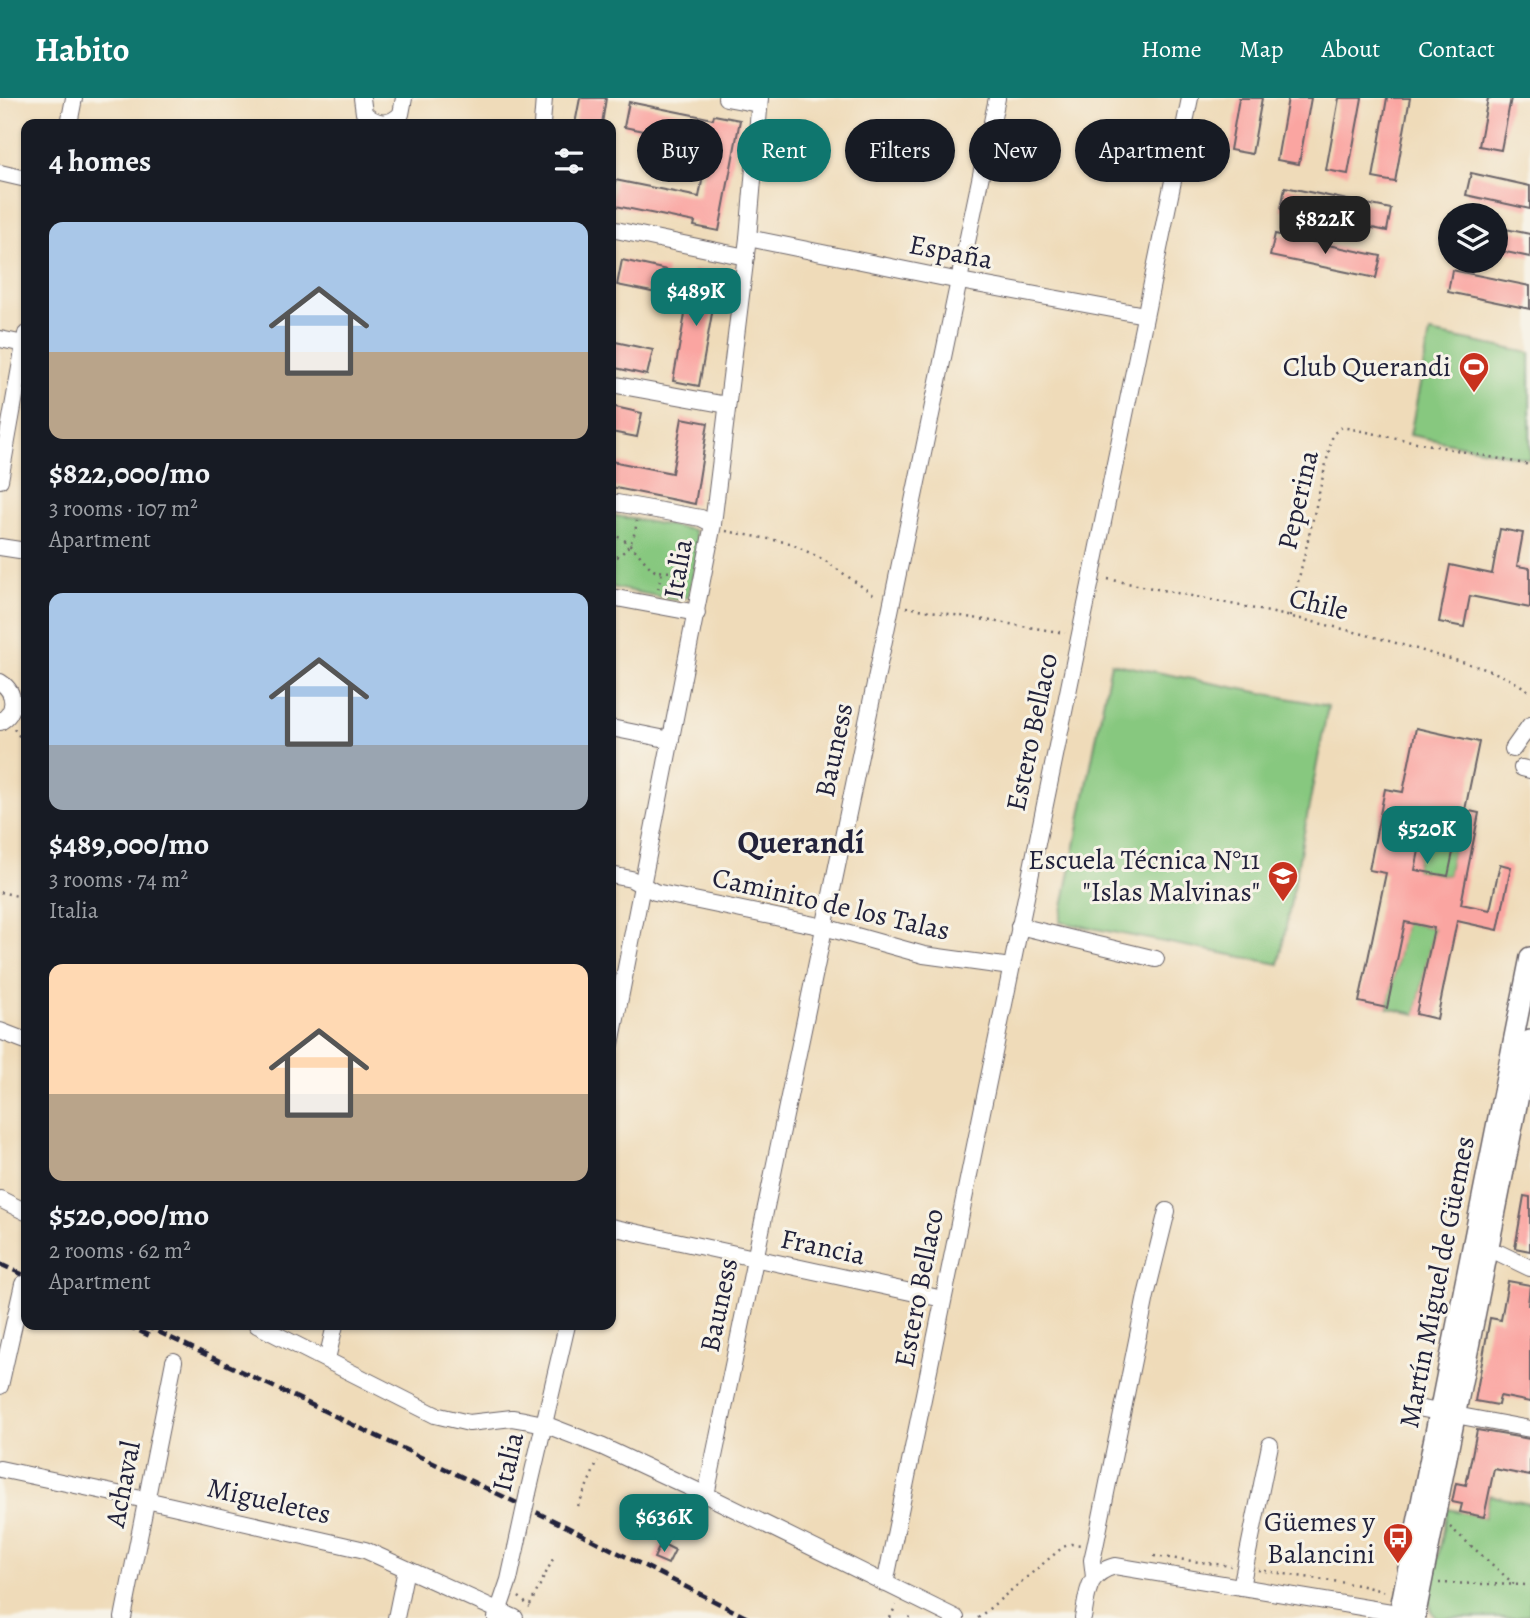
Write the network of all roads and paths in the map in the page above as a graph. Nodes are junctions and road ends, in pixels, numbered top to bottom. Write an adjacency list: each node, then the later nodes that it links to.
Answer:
1 (74, 98): 9 (street)
2 (358, 98): 10 (street)
3 (404, 98): 11 (street)
4 (544, 98): 12 (street)
5 (726, 98): 8 (street)
6 (997, 98): 18 (street, Bauness)
7 (1190, 98): 19 (street, Estero Bellaco)
8 (760, 101): 16 (street, Italia)
9 (70, 119)
10 (372, 119)
11 (394, 119)
12 (542, 119)
13 (0, 173): 14 (street)
14 (21, 178)
15 (616, 230): 17 (street)
16 (748, 238): 17 (street, Italia); 18 (street, España)
17 (746, 257): 24 (street, Italia)
18 (960, 281): 19 (street, España); 55 (street, Bauness)
19 (1145, 314): 37 (street, Estero Bellaco)
20 (0, 339): 21 (street)
21 (21, 339)
22 (21, 382): 26 (street)
23 (616, 385): 24 (street)
24 (727, 405): 29 (street, Italia)
25 (1530, 465): 41 (path, Peperina)
26 (1, 475)
27 (616, 503): 28 (street)
28 (638, 508): 29 (street); 31 (path)
29 (713, 524): 40 (street, Italia)
30 (616, 537): 31 (path)
31 (631, 544): 34 (path); 36 (path)
32 (0, 547): 33 (street)
33 (21, 550)
34 (616, 558)
35 (694, 559): 36 (path)
36 (662, 572): 39 (path)
37 (1091, 576): 41 (path, Chile); 54 (street, Estero Bellaco)
38 (616, 598): 39 (street)
39 (655, 605): 40 (street)
40 (697, 613): 48 (street, Italia)
41 (1290, 616): 43 (path, Chile)
42 (0, 682): 44 (street)
43 (1530, 692)
44 (3, 720): 47 (path)
45 (1530, 725): 49 (street)
46 (616, 729): 48 (street)
47 (21, 740)
48 (671, 740): 51 (street, Italia)
49 (1513, 749)
50 (616, 876): 51 (street, Caminito de los Talas)
51 (641, 884): 55 (street, Caminito de los Talas); 59 (street, Italia)
52 (0, 892): 53 (path)
53 (21, 897)
54 (1019, 926): 57 (street); 58 (street, Estero Bellaco)
55 (824, 927): 58 (street, Caminito de los Talas); 69 (street, Bauness)
56 (1530, 957): 60 (main road, Martín Miguel de Güemes)
57 (1156, 959)
58 (1011, 967): 72 (street, Estero Bellaco)
59 (616, 1004)
60 (1524, 1023): 68 (main road, Martín Miguel de Güemes)
61 (0, 1031): 62 (street)
62 (21, 1039)
63 (1530, 1040): 68 (main road, Martín Miguel de Güemes)
64 (0, 1199): 65 (street)
65 (21, 1210)
66 (1167, 1211): 91 (street)
67 (616, 1228): 69 (street, Francia)
68 (1480, 1248): 70 (street); 79 (main road, Martín Miguel de Güemes)
69 (755, 1259): 72 (street, Francia); 85 (street, Bauness)
70 (1530, 1268)
71 (21, 1293): 78 (street)
72 (943, 1299): 93 (street, Estero Bellaco)
73 (267, 1330): 76 (street)
74 (334, 1330): 76 (street)
75 (565, 1330): 80 (street, Italia)
76 (327, 1359): 80 (street)
77 (174, 1361): 86 (street, Achaval)
78 (0, 1386)
79 (1439, 1412): 81 (street); 100 (main road, Martín Miguel de Güemes)
80 (544, 1424): 85 (street); 99 (street, Italia, bridge)
81 (1530, 1430)
82 (1270, 1445): 96 (street)
83 (599, 1458): 87 (path)
84 (0, 1469): 86 (street, Migueletes)
85 (706, 1495): 93 (street)
86 (146, 1500): 90 (street, Migueletes); 101 (street, Achaval)
87 (578, 1506)
88 (1445, 1523): 94 (path)
89 (555, 1555): 98 (path)
90 (406, 1569): 99 (street, Migueletes); 102 (street)
91 (1094, 1577): 96 (street); 106 (street)
92 (1433, 1583): 94 (path)
93 (885, 1584): 105 (street)
94 (1516, 1585): 95 (path)
95 (1530, 1585)
96 (1241, 1587): 100 (street)
97 (897, 1602): 104 (path)
98 (530, 1607)
99 (498, 1614): 103 (street, Migueletes)
100 (1407, 1616)
101 (123, 1618)
102 (396, 1618)
103 (515, 1618)
104 (890, 1618)
105 (956, 1618)
106 (1083, 1618)

